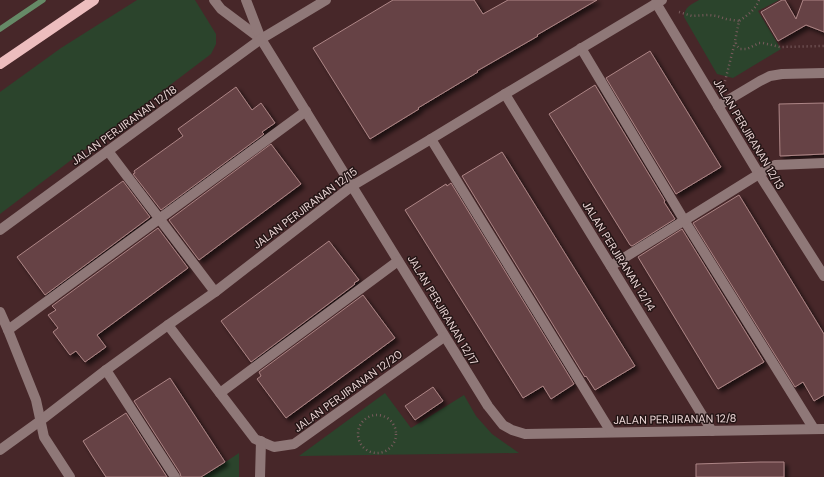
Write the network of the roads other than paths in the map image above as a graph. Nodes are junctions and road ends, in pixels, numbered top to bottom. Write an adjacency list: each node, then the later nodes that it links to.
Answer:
1 (94, 0): 8 (main road)
2 (214, 0): 6 (street)
3 (246, 0): 6 (street)
4 (326, 0): 6 (street, JALAN PERJIRANAN 12/18)
5 (659, 2): 7 (street, JALAN PERJIRANAN 12/15); 11 (street, JALAN PERJIRANAN 12/13)
6 (262, 39): 12 (street, JALAN PERJIRANAN 12/17); 14 (street, JALAN PERJIRANAN 12/18)
7 (581, 48): 10 (street, JALAN PERJIRANAN 12/15); 19 (street)
8 (0, 64)
9 (824, 74): 11 (street)
10 (505, 94): 13 (street, JALAN PERJIRANAN 12/15); 22 (street, JALAN PERJIRANAN 12/14)
11 (718, 106): 16 (street, JALAN PERJIRANAN 12/13)
12 (306, 111): 17 (street, JALAN PERJIRANAN 12/17); 18 (street)
13 (430, 140): 17 (street, JALAN PERJIRANAN 12/15); 34 (street)
14 (108, 151): 18 (street); 20 (street, JALAN PERJIRANAN 12/18)
15 (824, 163): 16 (street)
16 (759, 174): 19 (street); 23 (street, JALAN PERJIRANAN 12/13)
17 (352, 186): 21 (street, JALAN PERJIRANAN 12/17); 24 (street, JALAN PERJIRANAN 12/15)
18 (159, 219): 24 (street); 27 (street)
19 (684, 220): 22 (street); 32 (street)
20 (0, 230)
21 (398, 261): 28 (street, JALAN PERJIRANAN 12/17); 30 (street)
22 (611, 266): 33 (street, JALAN PERJIRANAN 12/14)
23 (824, 276)
24 (215, 292): 26 (street, JALAN PERJIRANAN 12/15)
25 (0, 312): 27 (street)
26 (168, 325): 29 (street, JALAN PERJIRANAN 12/15); 30 (street)
27 (8, 330): 31 (street)
28 (444, 337): 35 (street, JALAN PERJIRANAN 12/17); 36 (street, JALAN PERJIRANAN 12/20)
29 (106, 370): 31 (street, JALAN PERJIRANAN 12/15); 39 (street)
30 (220, 393): 36 (street)
31 (40, 421): 37 (street, JALAN PERJIRANAN 12/15); 38 (street)
32 (819, 429): 33 (street, JALAN PERJIRANAN 12/8)
33 (712, 431): 34 (street, JALAN PERJIRANAN 12/8)
34 (611, 432): 35 (street, JALAN PERJIRANAN 12/8)
35 (525, 434)
36 (261, 441): 40 (street)
37 (0, 450)
38 (70, 477)
39 (175, 477)
40 (260, 477)

